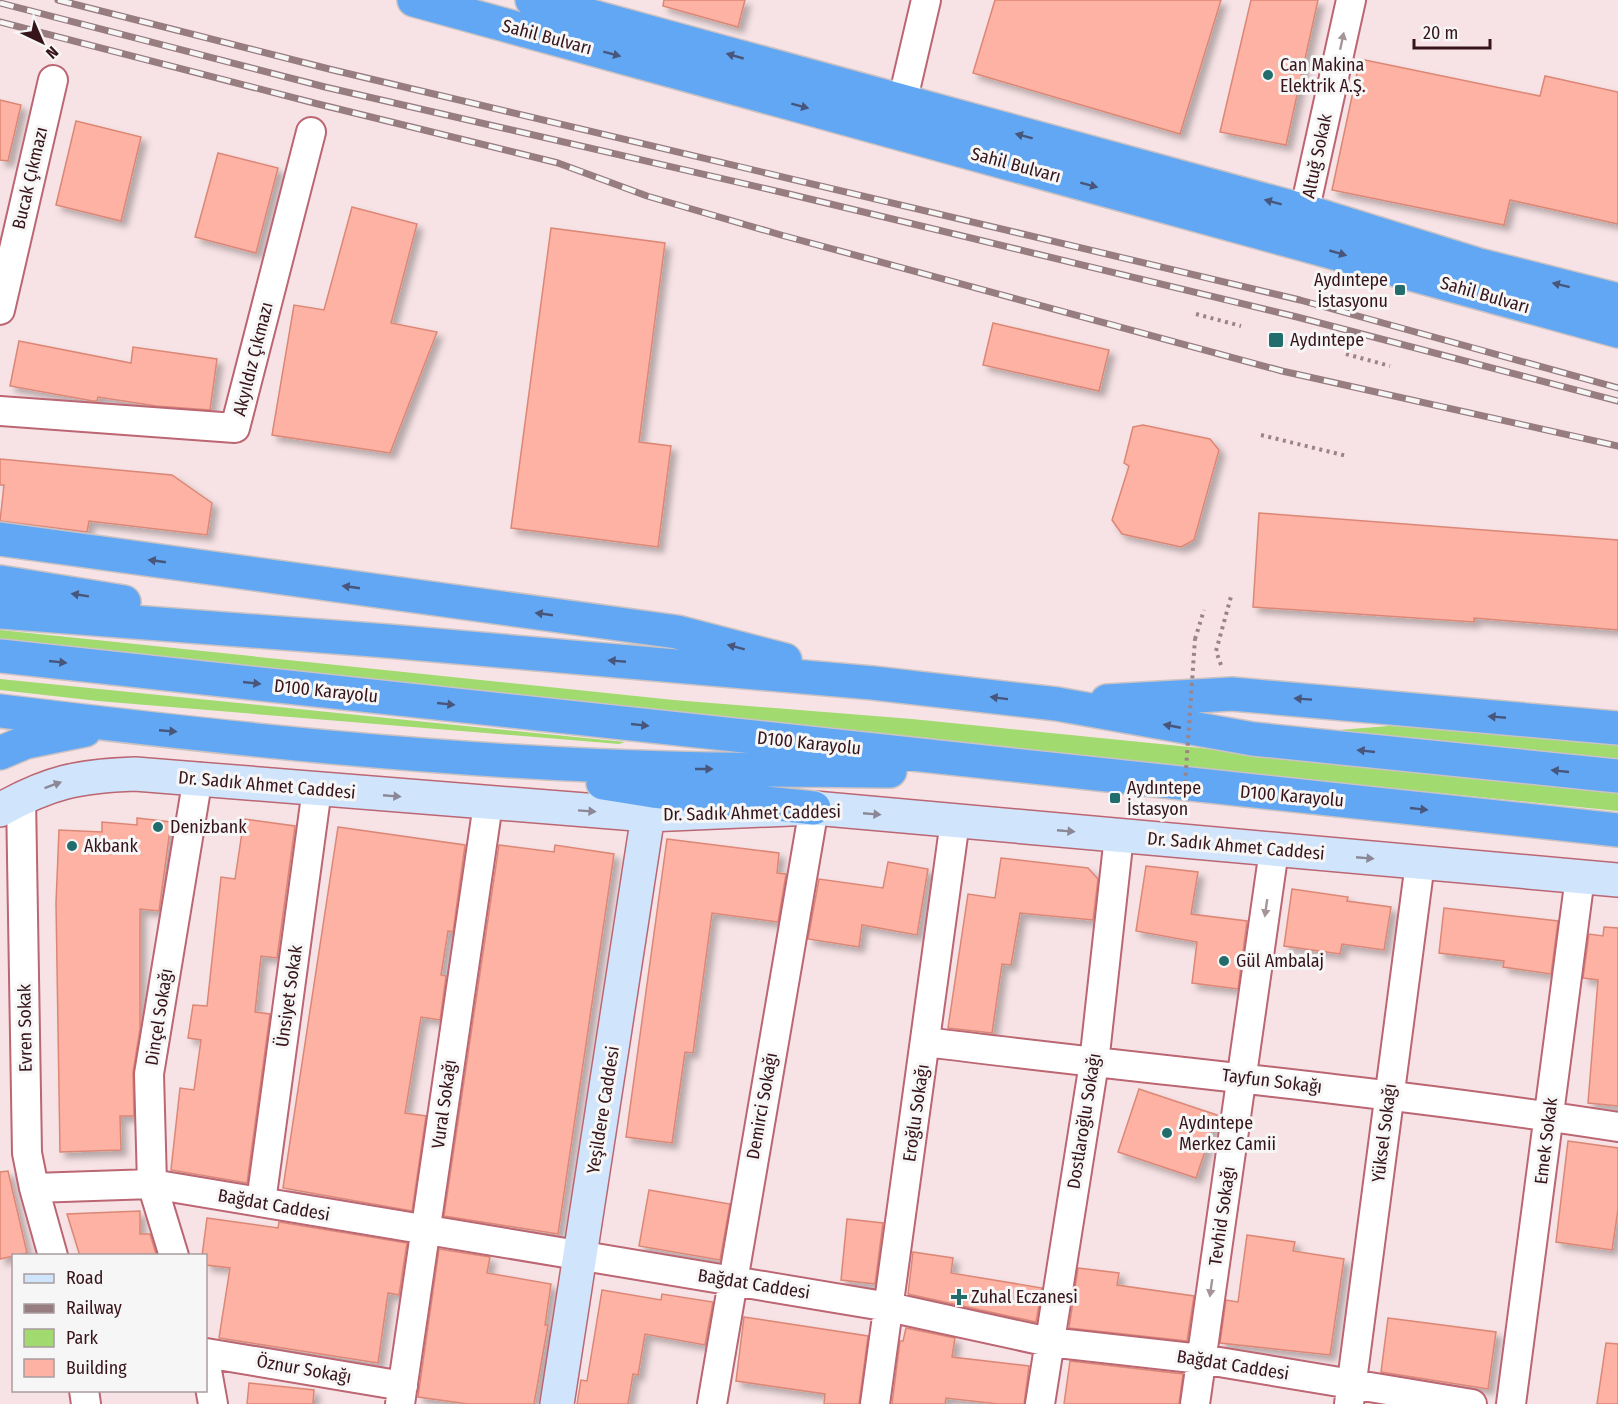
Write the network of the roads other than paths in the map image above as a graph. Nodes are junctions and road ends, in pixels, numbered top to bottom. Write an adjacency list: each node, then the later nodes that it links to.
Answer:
1 (415, 0): 2 (street); 10 (highway, Sahil Bulvarı, one-way to 10)
2 (476, 0)
3 (532, 0): 7 (highway, Sahil Bulvarı, one-way to 3)
4 (926, 0): 7 (street)
5 (1351, 0): 9 (street, Altuğ Sokak, one-way to 5)
6 (53, 80): 12 (street, Bucak Çıkmazı)
7 (902, 103): 9 (highway, Sahil Bulvarı, one-way to 7)
8 (311, 132): 14 (street, Akyıldız Çıkmazı)
9 (1305, 211): 10 (street, Altuğ Sokak); 11 (highway, Sahil Bulvarı, one-way to 9)
10 (1298, 242): 13 (highway, Sahil Bulvarı, one-way to 13)
11 (1618, 300)
12 (0, 310)
13 (1618, 331)
14 (0, 411)
15 (0, 539): 20 (highway, one-way to 15)
16 (0, 582): 18 (highway, one-way to 16)
17 (0, 612): 18 (highway)
18 (387, 641): 20 (highway, one-way to 18)
19 (0, 656): 27 (highway, D100 Karayolu, one-way to 27)
20 (873, 683): 21 (highway, one-way to 20)
21 (1057, 704): 24 (highway, one-way to 21); 28 (highway, one-way to 21)
22 (0, 711): 23 (highway)
23 (110, 726): 25 (highway); 26 (highway, one-way to 26)
24 (1618, 728)
25 (0, 753)
26 (478, 759): 27 (highway, one-way to 27); 33 (highway)
27 (1090, 773): 36 (highway, D100 Karayolu, one-way to 36)
28 (1618, 776)
29 (198, 777): 30 (main road, Dr. Sadık Ahmet Caddesi); 31 (main road, Dr. Sadık Ahmet Caddesi, one-way to 29); 48 (street, Dinçel Sokağı)
30 (317, 789): 32 (main road, Dr. Sadık Ahmet Caddesi, one-way to 32); 50 (street, Ünsiyet Sokak)
31 (11, 804): 49 (street, Evren Sokak)
32 (488, 804): 34 (main road, Dr. Sadık Ahmet Caddesi, one-way to 34); 51 (street, Vural Sokağı)
33 (814, 808): 34 (main road, Dr. Sadık Ahmet Caddesi); 35 (main road, Dr. Sadık Ahmet Caddesi, one-way to 35); 55 (street, Demirci Sokağı)
34 (648, 815): 54 (main road, Yeşildere Caddesi)
35 (955, 821): 37 (main road, Dr. Sadık Ahmet Caddesi, one-way to 37); 42 (street, Eroğlu Sokağı)
36 (1618, 830)
37 (1119, 836): 38 (main road, Dr. Sadık Ahmet Caddesi); 43 (street, Dostlaroğlu Sokağı)
38 (1275, 850): 39 (main road, Dr. Sadık Ahmet Caddesi, one-way to 39); 44 (street, Tevhid Sokağı, one-way to 44)
39 (1420, 863): 40 (main road, Dr. Sadık Ahmet Caddesi); 45 (street, Yüksel Sokağı)
40 (1580, 877): 41 (main road, Dr. Sadık Ahmet Caddesi); 46 (street, Emek Sokak)
41 (1618, 880)
42 (926, 1042): 43 (street, Tayfun Sokağı); 56 (street, Eroğlu Sokağı)
43 (1094, 1063): 44 (street, Tayfun Sokağı); 57 (street, Dostlaroğlu Sokağı)
44 (1242, 1077): 45 (street, Tayfun Sokağı); 59 (street, Tevhid Sokağı, one-way to 59)
45 (1389, 1095): 46 (street, Tayfun Sokağı); 61 (street, Yüksel Sokağı)
46 (1550, 1116): 47 (street, Tayfun Sokağı); 70 (street, Emek Sokak)
47 (1618, 1127)
48 (152, 1184): 49 (street, Bağdat Caddesi); 50 (street, Bağdat Caddesi); 53 (street, Dinçel Sokağı)
49 (34, 1188): 52 (street, Evren Sokak)
50 (261, 1202): 51 (street, Bağdat Caddesi)
51 (425, 1230): 54 (street, Bağdat Caddesi); 62 (street, Vural Sokağı)
52 (52, 1254)
53 (173, 1254)
54 (580, 1256): 55 (street, Bağdat Caddesi); 64 (main road, Yeşildere Caddesi)
55 (732, 1281): 56 (street, Bağdat Caddesi); 65 (street, Demirci Sokağı)
56 (889, 1307): 57 (street, Bağdat Caddesi); 66 (street, Eroğlu Sokağı)
57 (1049, 1342): 59 (street, Bağdat Caddesi); 67 (street, Dostlaroğlu Sokağı)
58 (207, 1353): 62 (street, Öznur Sokağı)
59 (1201, 1359): 61 (street, Bağdat Caddesi); 68 (street, Tevhid Sokağı)
60 (207, 1371): 63 (street)
61 (1350, 1394): 69 (street, Bağdat Caddesi)
62 (401, 1395)
63 (213, 1404)
64 (557, 1404)
65 (711, 1404)
66 (875, 1404)
67 (1040, 1404)
68 (1195, 1404)
69 (1472, 1404)
70 (1511, 1404)

